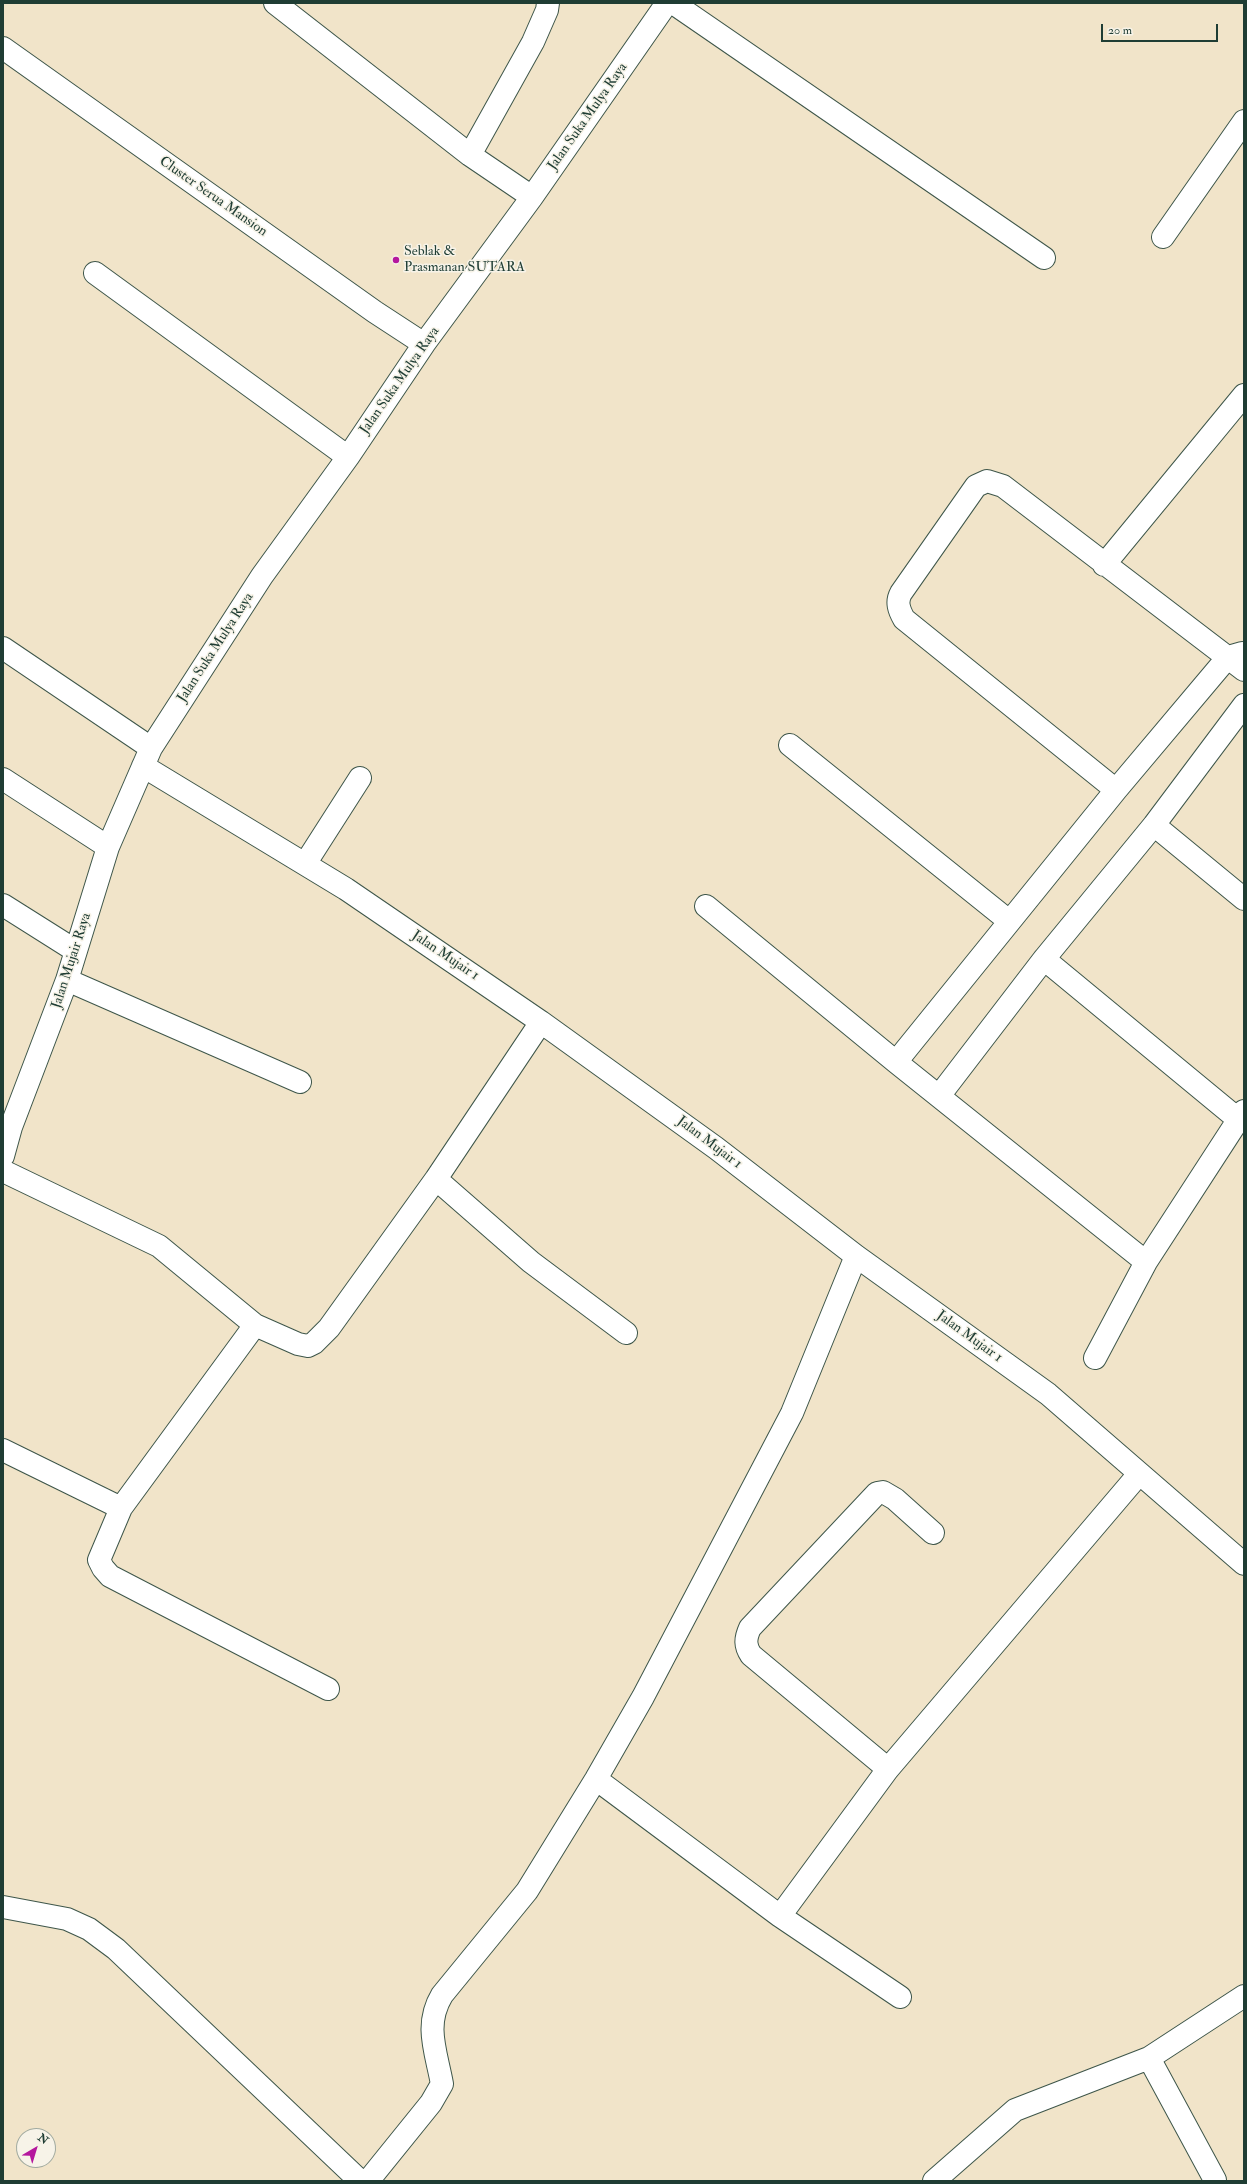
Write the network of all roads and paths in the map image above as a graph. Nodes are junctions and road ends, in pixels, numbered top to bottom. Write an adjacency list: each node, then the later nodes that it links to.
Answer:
1 (275, 3): 7 (street)
2 (548, 3): 7 (street)
3 (667, 3): 8 (street, Jalan Suka Mulya Raya)
4 (673, 3): 10 (street)
5 (3, 48): 12 (street, Cluster Serua Mansion)
6 (1244, 121): 9 (street)
7 (470, 155): 8 (street)
8 (532, 197): 12 (street, Jalan Suka Mulya Raya)
9 (1163, 237)
10 (1044, 258)
11 (95, 273): 14 (street)
12 (424, 344): 14 (street, Jalan Suka Mulya Raya)
13 (1244, 395): 15 (street)
14 (348, 457): 20 (street, Jalan Suka Mulya Raya)
15 (1104, 565): 17 (street); 23 (street)
16 (3, 648): 20 (street, Jalan Mujair 1)
17 (1239, 660): 23 (street)
18 (1244, 705): 24 (street)
19 (790, 745): 30 (street)
20 (147, 757): 25 (street, Jalan Mujair Raya); 26 (street, Jalan Mujair 1)
21 (360, 778): 26 (street)
22 (3, 779): 25 (street)
23 (1116, 790): 30 (street)
24 (1154, 824): 27 (street); 32 (street)
25 (108, 848): 31 (street, Jalan Mujair Raya)
26 (304, 864): 34 (street, Jalan Mujair 1)
27 (1244, 899)
28 (3, 905): 31 (street)
29 (706, 906): 35 (street)
30 (1009, 921): 35 (street)
31 (76, 951): 33 (street, Jalan Mujair Raya)
32 (1044, 959): 37 (street); 38 (street)
33 (67, 980): 36 (street); 39 (street, Jalan Mujair Raya)
34 (541, 1022): 42 (street); 43 (street, Jalan Mujair 1)
35 (896, 1062): 37 (street)
36 (300, 1082)
37 (938, 1096): 44 (street)
38 (1241, 1116): 44 (street)
39 (7, 1124): 40 (street, Jalan Mujair Raya)
40 (3, 1156)
41 (3, 1171): 45 (street)
42 (436, 1179): 45 (street); 46 (street)
43 (856, 1256): 49 (street, Jalan Mujair 1); 55 (street)
44 (1146, 1262): 47 (street)
45 (255, 1325): 50 (street)
46 (626, 1333)
47 (1095, 1358)
48 (3, 1450): 50 (street)
49 (1139, 1474): 52 (street, Jalan Mujair 1); 54 (street)
50 (121, 1508): 53 (street)
51 (933, 1533): 54 (street)
52 (1244, 1564)
53 (328, 1689)
54 (888, 1769): 57 (street)
55 (596, 1779): 57 (street); 63 (street)
56 (3, 1907): 62 (street)
57 (780, 1916): 59 (street)
58 (1244, 1996): 60 (street)
59 (900, 1997)
60 (1149, 2058): 61 (street); 64 (street)
61 (1215, 2180)
62 (360, 2181)
63 (368, 2181)
64 (934, 2181)

